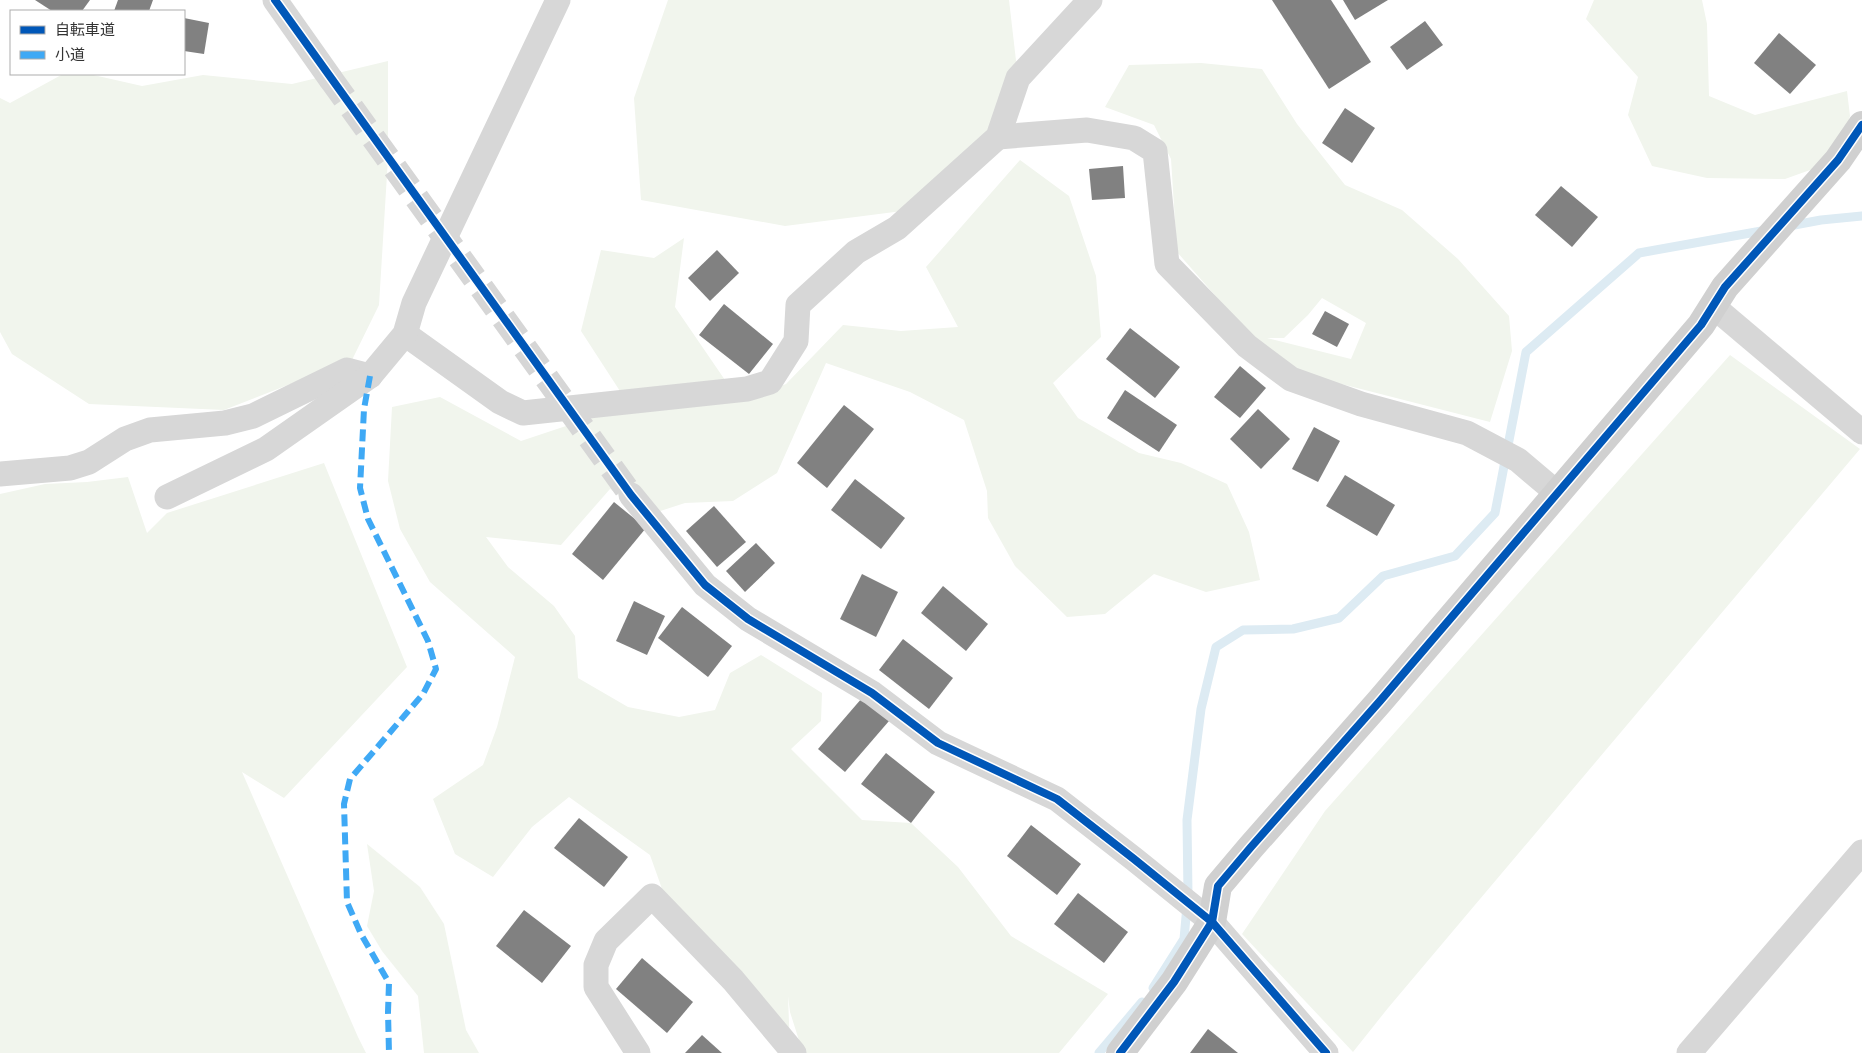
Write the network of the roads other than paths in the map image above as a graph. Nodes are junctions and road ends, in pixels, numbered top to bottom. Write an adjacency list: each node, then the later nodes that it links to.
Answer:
1 (275, 0): 4 (street)
2 (558, 0): 8 (street)
3 (1090, 0): 6 (street)
4 (330, 78)
5 (1862, 125): 7 (street)
6 (998, 137): 8 (street); 12 (street)
7 (1714, 307): 10 (street); 12 (street)
8 (405, 334): 9 (street)
9 (370, 376): 11 (street); 14 (street)
10 (1862, 432)
11 (0, 474)
12 (1557, 493): 16 (street)
13 (631, 495): 16 (street)
14 (167, 496)
15 (1862, 852): 21 (street)
16 (1212, 922): 19 (street); 20 (street)
17 (638, 1053): 18 (street)
18 (794, 1053)
19 (1120, 1053)
20 (1326, 1053)
21 (1689, 1053)

